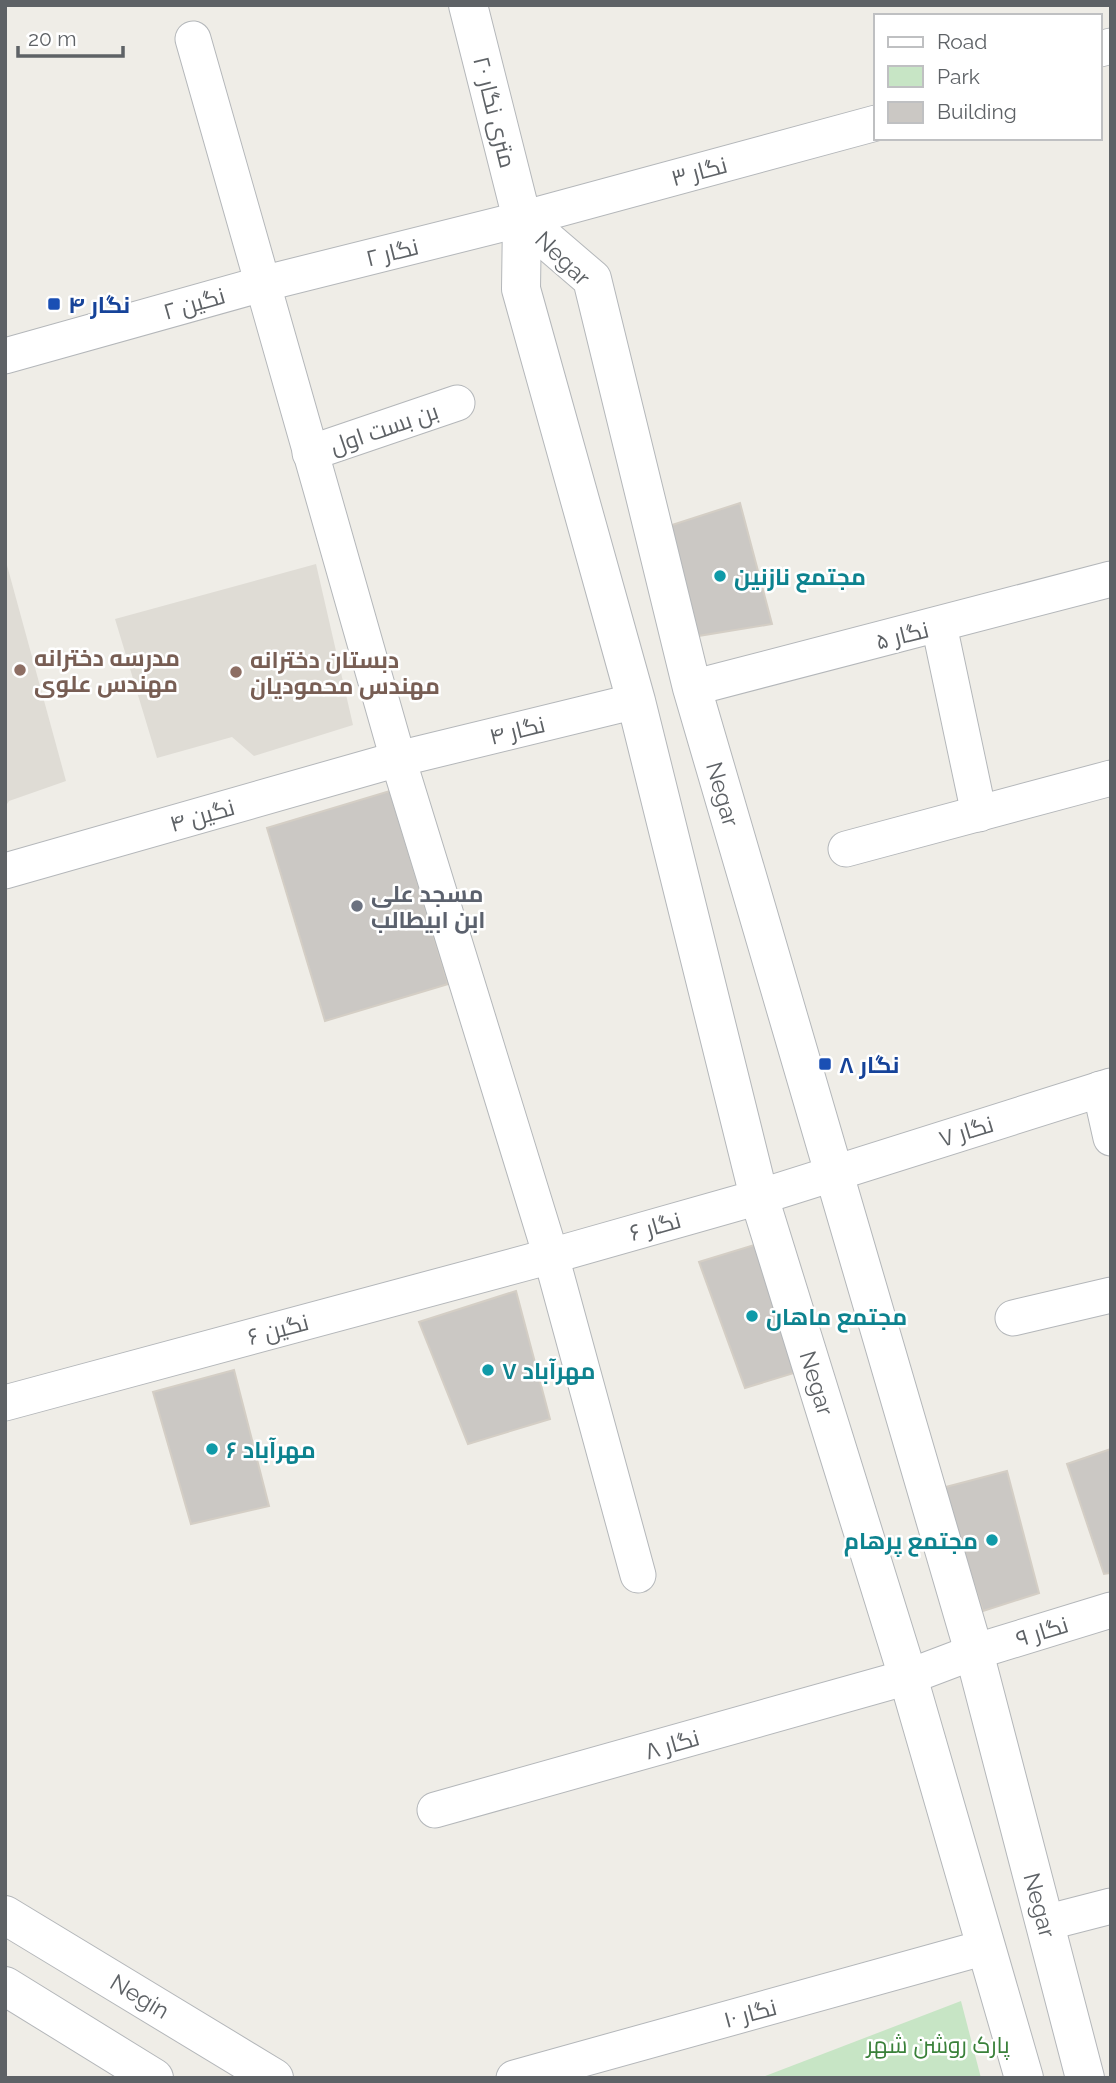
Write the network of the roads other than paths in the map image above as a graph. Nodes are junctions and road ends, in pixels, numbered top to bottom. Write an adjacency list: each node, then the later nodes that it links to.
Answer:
1 (468, 5): 4 (street, ۲۰ متری نگار)
2 (193, 39): 5 (street)
3 (874, 124): 4 (street, نگار ۳)
4 (522, 219): 5 (street, نگار ۲); 11 (street, Negar); 12 (street, Negar)
5 (262, 284): 6 (street, نگین ۲); 8 (street)
6 (5, 356)
7 (457, 403): 8 (street, بن بست اول)
8 (310, 453): 13 (street)
9 (1111, 579): 10 (street, نگار ۵)
10 (939, 625): 11 (street, نگار ۵); 15 (street)
11 (692, 688): 12 (street); 20 (street, Negar)
12 (636, 701): 13 (street, نگار ۴); 21 (street, Negar)
13 (398, 759): 17 (street, نگین ۴); 22 (street)
14 (1111, 778): 15 (street)
15 (979, 814): 16 (street)
16 (846, 849)
17 (5, 872)
18 (1105, 1088): 19 (street, نگار ۷); 20 (street, نگار ۷)
19 (1111, 1138)
20 (833, 1173): 21 (street, نگار ۷); 28 (street, Negar)
21 (759, 1197): 22 (street, نگار ۶); 29 (street, Negar)
22 (551, 1256): 25 (street, نگین ۶); 26 (street)
23 (1111, 1295): 24 (street)
24 (1013, 1318)
25 (5, 1403)
26 (638, 1575)
27 (1111, 1610): 28 (street, نگار ۹)
28 (974, 1652): 29 (street, نگار ۹); 33 (street, Negar)
29 (908, 1677): 30 (street, نگار ۸); 34 (street, Negar)
30 (435, 1810)
31 (1111, 1906): 33 (street)
32 (5, 1915): 37 (street, Negin)
33 (1045, 1923): 40 (street, Negar)
34 (986, 1947): 38 (street, نگار ۱۰); 39 (street, Negar)
35 (5, 1986): 36 (street)
36 (154, 2078)
37 (274, 2078)
38 (514, 2078)
39 (1024, 2078)
40 (1085, 2078)

